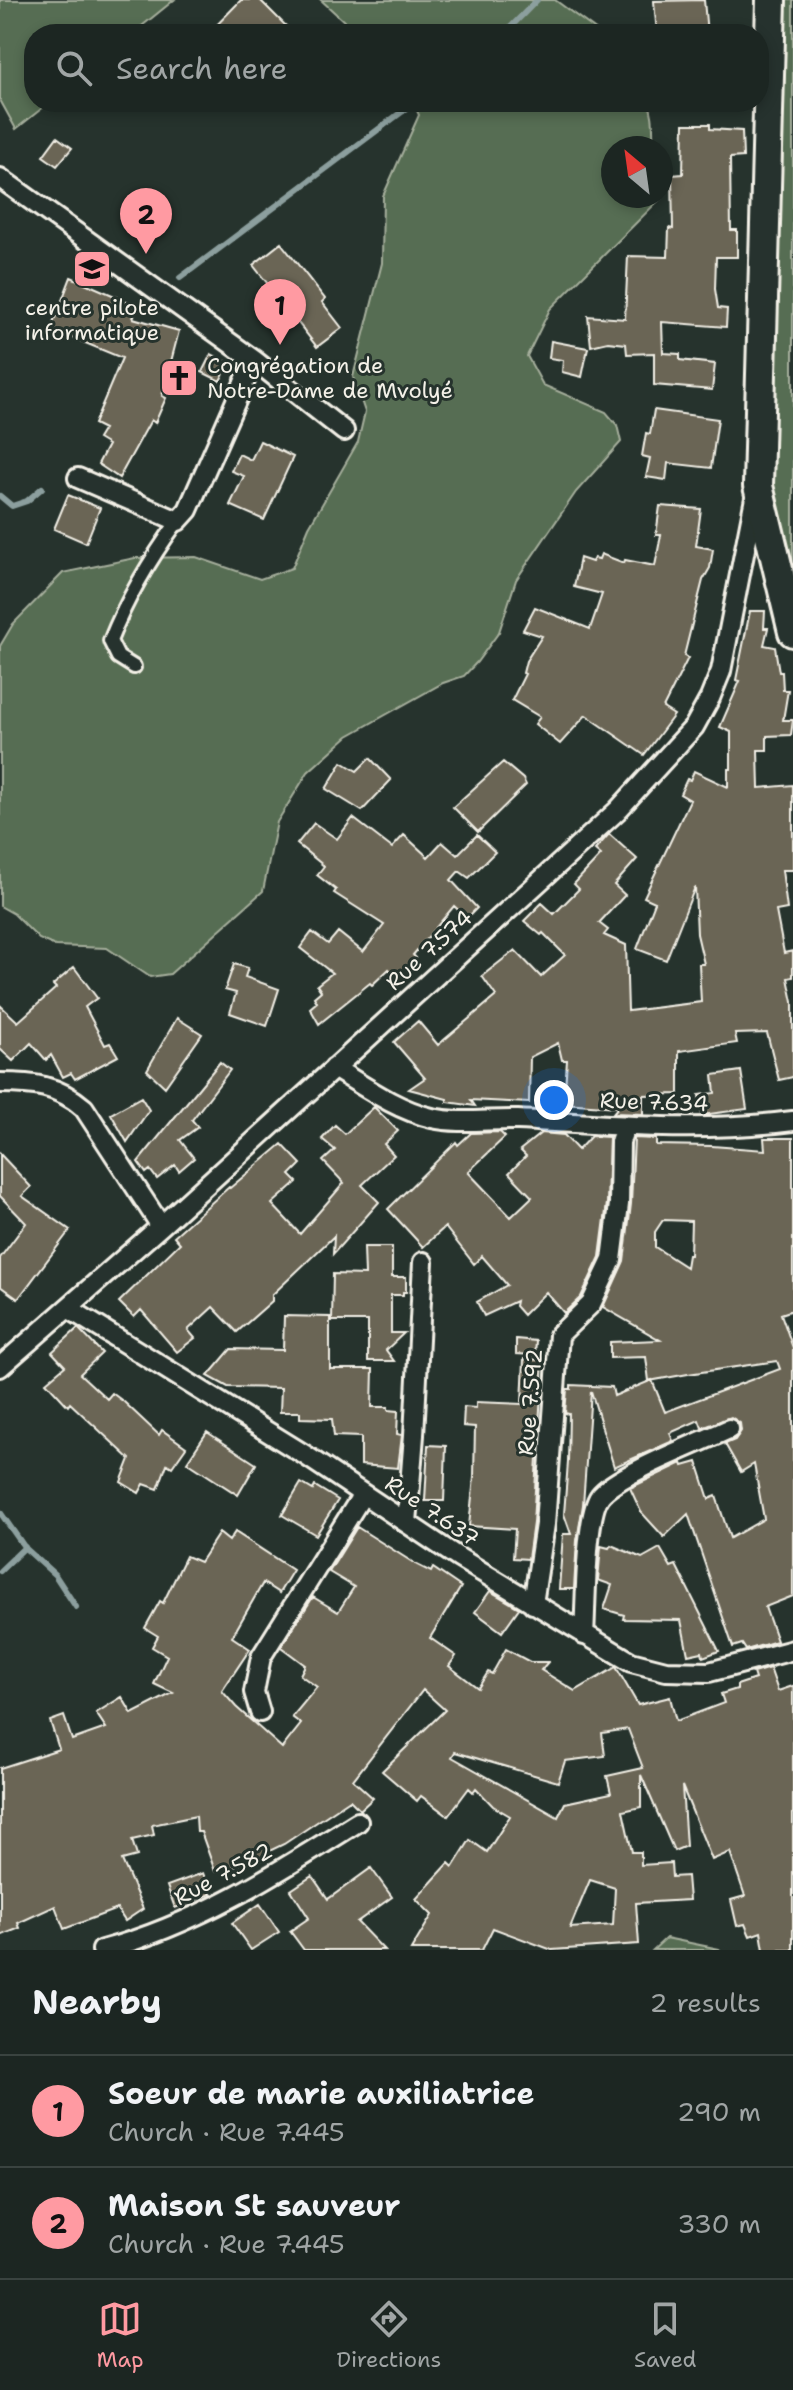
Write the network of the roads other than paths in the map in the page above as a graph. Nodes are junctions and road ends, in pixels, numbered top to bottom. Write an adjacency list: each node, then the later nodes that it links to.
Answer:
1 (771, 0): 2 (main road)
2 (769, 75)
3 (768, 112): 8 (main road)
4 (0, 178): 5 (street)
5 (254, 360): 6 (street); 9 (street)
6 (344, 431)
7 (78, 478): 9 (street)
8 (758, 486): 10 (main road); 12 (street, Rue 7.574)
9 (178, 521): 11 (street)
10 (793, 632)
11 (134, 667)
12 (334, 1068): 15 (street, Rue 7.634); 16 (street, Rue 7.574)
13 (0, 1083): 16 (street)
14 (793, 1121): 15 (street, Rue 7.634)
15 (625, 1126): 23 (street, Rue 7.592)
16 (161, 1226): 18 (street, Rue 7.574)
17 (423, 1262): 22 (street)
18 (68, 1308): 19 (street, Rue 7.574); 21 (street, Rue 7.637)
19 (0, 1367)
20 (729, 1429): 24 (street)
21 (363, 1494): 22 (street, Rue 7.637); 26 (street)
22 (407, 1523): 23 (street, Rue 7.637)
23 (533, 1604): 24 (street, Rue 7.637)
24 (584, 1635): 25 (street, Rue 7.637)
25 (793, 1650)
26 (260, 1712)
27 (358, 1822): 28 (street, Rue 7.582)
28 (102, 1950)

